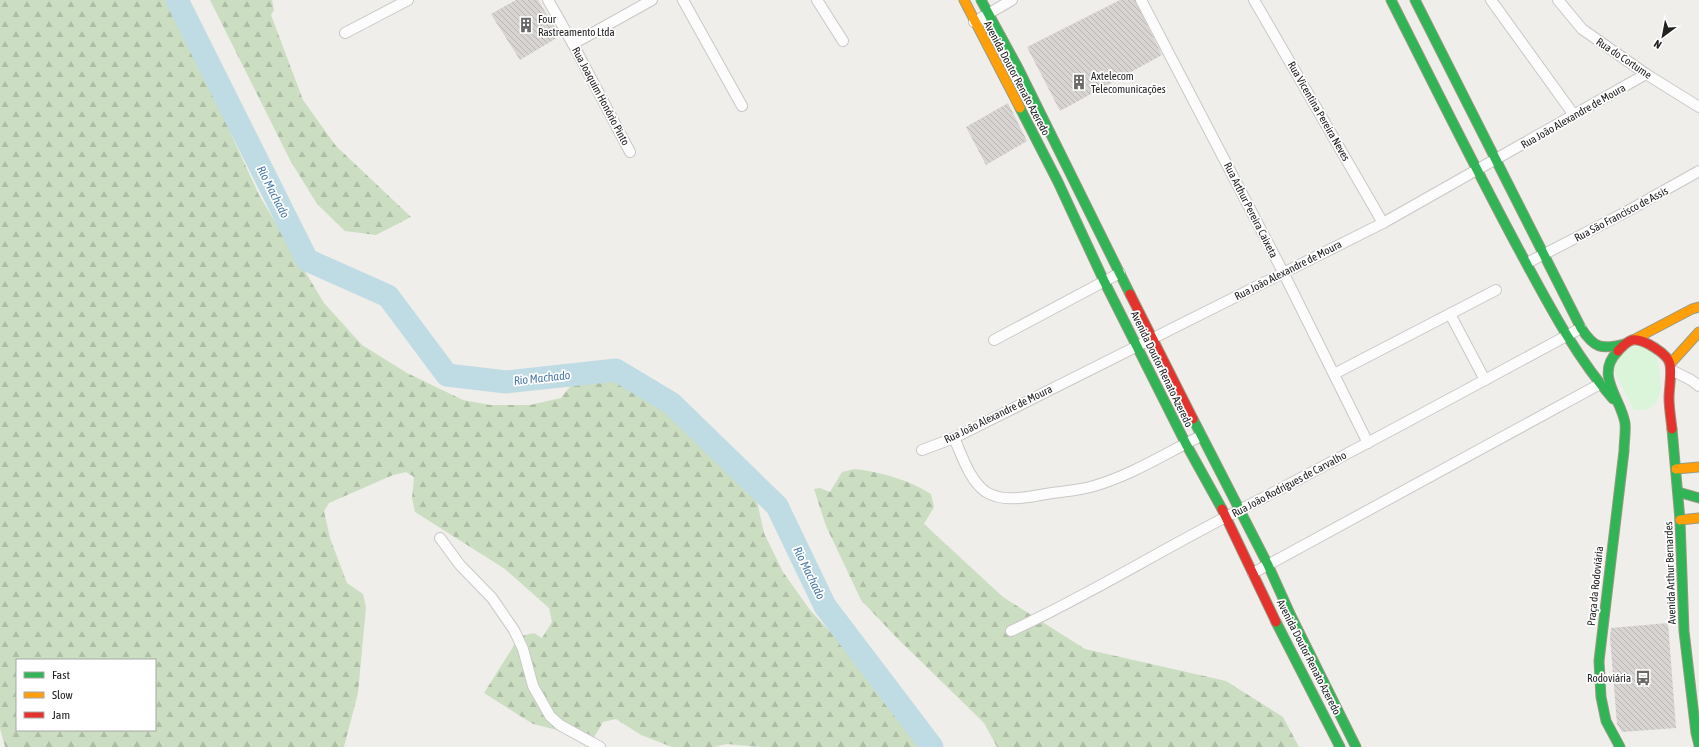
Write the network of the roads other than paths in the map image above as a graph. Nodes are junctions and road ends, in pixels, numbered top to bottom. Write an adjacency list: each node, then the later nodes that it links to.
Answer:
1 (408, 0): 17 (street)
2 (548, 0): 19 (street, Rua Joaquim Honório Pinto)
3 (652, 0): 19 (street)
4 (683, 0): 23 (street)
5 (817, 0): 18 (street)
6 (964, 0): 16 (street, Avenida Doutor Renato Azeredo)
7 (981, 0): 15 (street, Avenida Doutor Renato Azeredo)
8 (1012, 0): 15 (street)
9 (1141, 0): 41 (street, Rua Arthur Pereira Caixeta)
10 (1254, 0): 36 (street, Rua Vicentina Pereira Neves)
11 (1391, 0): 30 (street)
12 (1415, 0): 29 (street)
13 (1491, 0): 25 (street)
14 (1558, 0): 21 (street, Rua do Cortume)
15 (989, 15): 16 (street); 20 (street, Avenida Doutor Renato Azeredo)
16 (974, 22): 22 (street, Avenida Doutor Renato Azeredo)
17 (345, 34)
18 (843, 41)
19 (573, 44): 28 (street, Rua Joaquim Honório Pinto)
20 (1018, 68): 22 (street); 26 (street, Avenida Doutor Renato Azeredo)
21 (1646, 74): 24 (street, Rua do Cortume); 25 (street, Rua João Alexandre de Moura)
22 (1003, 76): 27 (street, Avenida Doutor Renato Azeredo)
23 (742, 106)
24 (1699, 107)
25 (1574, 114): 29 (street, Rua João Alexandre de Moura)
26 (1049, 133): 27 (street); 32 (street, Avenida Doutor Renato Azeredo)
27 (1036, 140): 33 (street, Avenida Doutor Renato Azeredo)
28 (630, 152)
29 (1495, 160): 30 (street, Rua João Alexandre de Moura); 39 (street)
30 (1476, 170): 36 (street, Rua João Alexandre de Moura); 40 (street)
31 (1699, 171): 39 (street, Rua São Francisco de Assis)
32 (1071, 175): 33 (street); 34 (street, Avenida Doutor Renato Azeredo)
33 (1058, 182): 35 (street, Avenida Doutor Renato Azeredo)
34 (1089, 211): 35 (street); 37 (street, Avenida Doutor Renato Azeredo)
35 (1074, 218): 38 (street, Avenida Doutor Renato Azeredo)
36 (1383, 223): 41 (street, Rua João Alexandre de Moura)
37 (1105, 242): 38 (street); 42 (street, Avenida Doutor Renato Azeredo)
38 (1090, 250): 43 (street, Avenida Doutor Renato Azeredo)
39 (1543, 255): 40 (street, Rua São Francisco de Assis); 49 (street)
40 (1527, 263): 51 (street)
41 (1283, 272): 52 (street, Rua João Alexandre de Moura); 57 (street, Rua Arthur Pereira Caixeta)
42 (1120, 273): 43 (street); 45 (street, Avenida Doutor Renato Azeredo)
43 (1104, 281): 46 (street, Avenida Doutor Renato Azeredo); 53 (street)
44 (1496, 290): 48 (street)
45 (1131, 294): 46 (street); 52 (street, Avenida Doutor Renato Azeredo)
46 (1116, 302): 55 (street, Avenida Doutor Renato Azeredo)
47 (1699, 307): 54 (street)
48 (1450, 314): 57 (street); 58 (street)
49 (1580, 328): 51 (street, Rua João Rodrigues de Carvalho); 54 (street)
50 (1699, 332): 56 (street)
51 (1566, 336): 58 (street, Rua João Rodrigues de Carvalho); 60 (street)
52 (1153, 338): 55 (street, Rua João Alexandre de Moura); 59 (street, Avenida Doutor Renato Azeredo)
53 (994, 340)
54 (1629, 342): 56 (street); 63 (street)
55 (1136, 345): 62 (street, Avenida Doutor Renato Azeredo); 65 (street, Rua João Alexandre de Moura)
56 (1671, 367): 61 (street); 70 (street, Avenida Arthur Bernardes)
57 (1334, 374): 66 (street, Rua Arthur Pereira Caixeta)
58 (1485, 380): 66 (street, Rua João Rodrigues de Carvalho)
59 (1176, 384): 62 (street); 64 (street, Avenida Doutor Renato Azeredo)
60 (1600, 384): 63 (street); 78 (street)
61 (1699, 386)
62 (1160, 391): 67 (street, Avenida Doutor Renato Azeredo)
63 (1618, 405): 89 (street, Praça da Rodoviária)
64 (1201, 436): 67 (street); 73 (street, Avenida Doutor Renato Azeredo)
65 (954, 438): 67 (street); 68 (street, Rua João Alexandre de Moura)
66 (1368, 443): 73 (street, Rua João Rodrigues de Carvalho)
67 (1186, 444): 74 (street, Avenida Doutor Renato Azeredo)
68 (922, 450)
69 (1699, 467): 70 (street)
70 (1676, 469): 71 (street, Avenida Arthur Bernardes)
71 (1678, 492): 72 (street); 76 (street, Avenida Arthur Bernardes)
72 (1699, 498)
73 (1240, 510): 74 (street, Rua João Rodrigues de Carvalho); 78 (street, Avenida Doutor Renato Azeredo)
74 (1226, 517): 79 (street, Avenida Doutor Renato Azeredo); 82 (street, Rua João Rodrigues de Carvalho)
75 (1699, 518): 76 (street)
76 (1680, 520): 85 (street, Avenida Arthur Bernardes)
77 (440, 538): 86 (street)
78 (1268, 565): 79 (street); 80 (street, Avenida Doutor Renato Azeredo)
79 (1254, 573): 81 (street, Avenida Doutor Renato Azeredo)
80 (1292, 616): 81 (street); 83 (street, Avenida Doutor Renato Azeredo)
81 (1277, 623): 84 (street, Avenida Doutor Renato Azeredo)
82 (1011, 631)
83 (1348, 731): 84 (street); 88 (street, Avenida Doutor Renato Azeredo)
84 (1335, 736): 87 (street, Avenida Doutor Renato Azeredo)
85 (1695, 744)
86 (600, 747)
87 (1340, 747)
88 (1356, 747)
89 (1620, 747)

